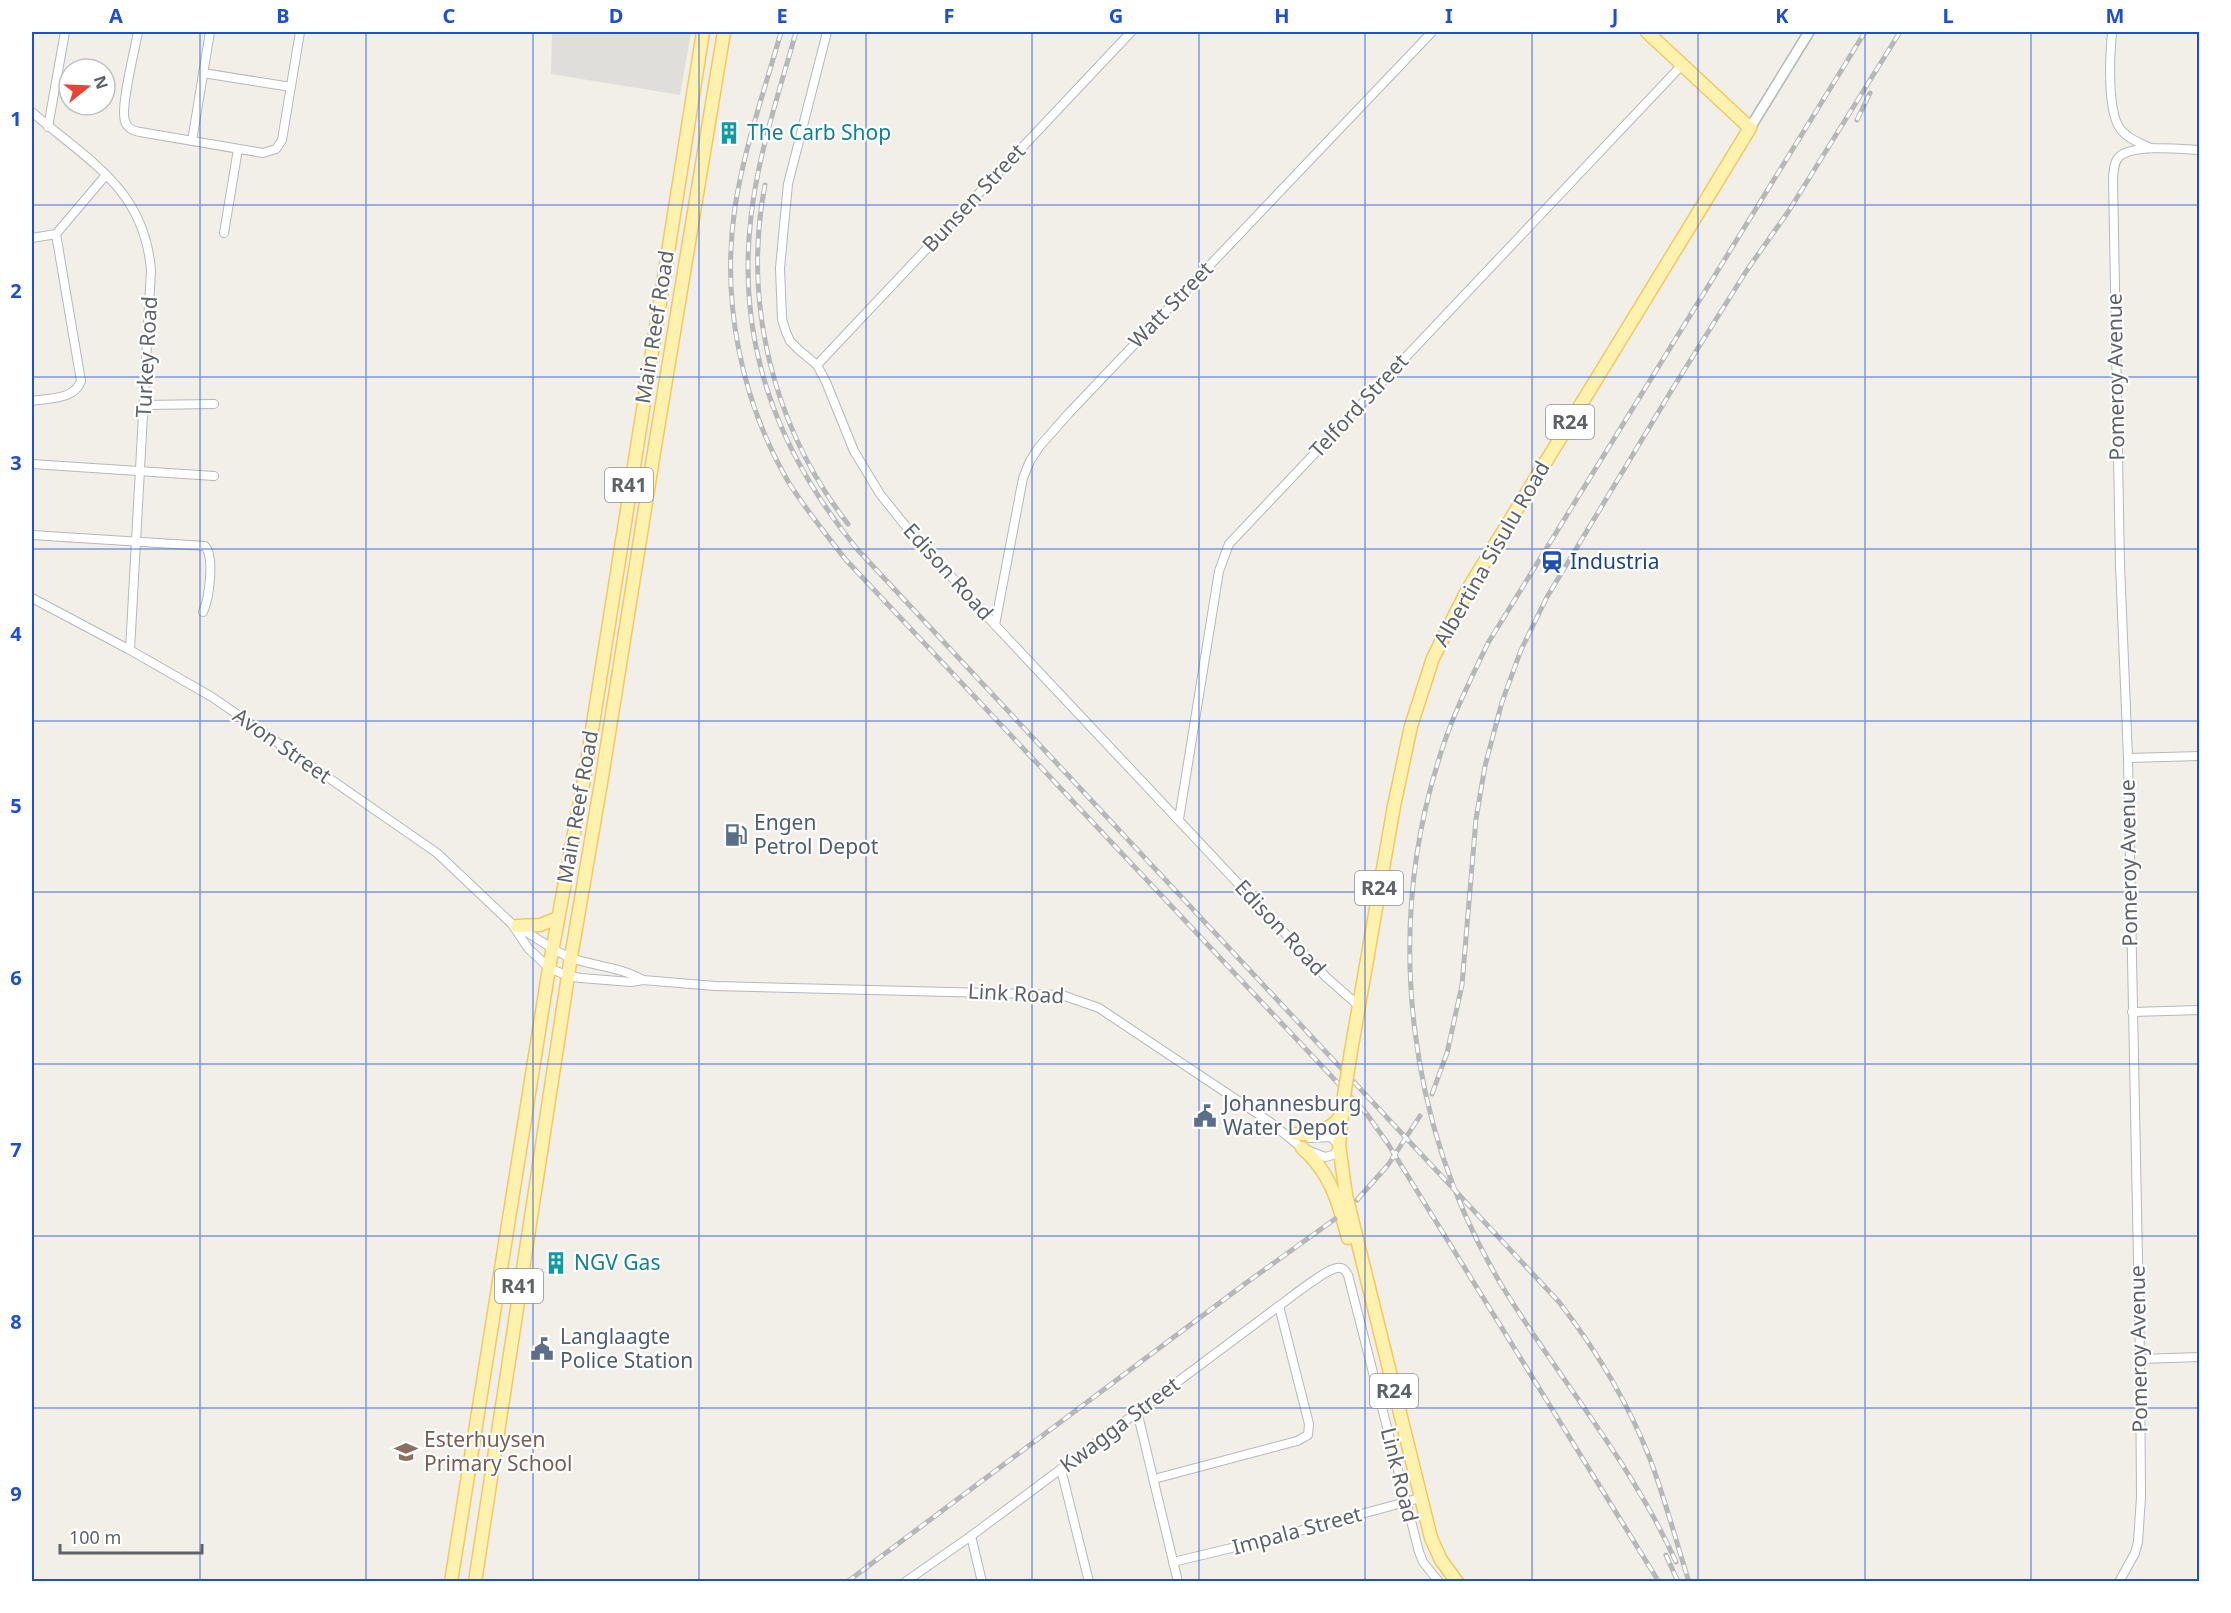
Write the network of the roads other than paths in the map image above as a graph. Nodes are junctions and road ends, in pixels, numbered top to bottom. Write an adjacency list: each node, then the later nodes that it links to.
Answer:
1 (64, 32): 19 (street)
2 (138, 32): 21 (street)
3 (210, 32): 14 (street)
4 (300, 32): 17 (street)
5 (703, 32): 15 (main road, Main Reef Road / R41)
6 (724, 32): 16 (main road, Main Reef Road / R41)
7 (827, 32): 29 (street, Edison Road)
8 (1131, 32): 29 (street, Bunsen Street)
9 (1432, 32): 42 (street, Watt Street)
10 (1647, 32): 13 (main road)
11 (1809, 32): 20 (street)
12 (2112, 32): 23 (street)
13 (1682, 65): 20 (main road); 46 (street, Telford Street)
14 (203, 73): 17 (street); 21 (street)
15 (695, 75): 16 (main road); 36 (main road, Main Reef Road / R41)
16 (716, 79): 37 (main road, Main Reef Road / R41)
17 (291, 87): 22 (street)
18 (32, 112): 19 (street, Turkey Road)
19 (48, 127): 25 (street, Turkey Road)
20 (1750, 128): 54 (main road, Albertina Sisulu Road / R24)
21 (192, 141): 22 (street)
22 (238, 148): 26 (street)
23 (2154, 149): 24 (street); 45 (street, Pomeroy Avenue)
24 (2199, 150)
25 (106, 175): 27 (street); 32 (street, Turkey Road)
26 (224, 233)
27 (56, 234): 28 (street); 30 (street)
28 (32, 238)
29 (817, 365): 42 (street, Edison Road)
30 (32, 401)
31 (214, 404): 32 (street)
32 (145, 405): 34 (street, Turkey Road)
33 (32, 464): 34 (street)
34 (140, 471): 35 (street); 39 (street, Turkey Road)
35 (214, 476)
36 (624, 521): 37 (main road); 47 (main road, Main Reef Road / R41)
37 (642, 525): 50 (main road, Main Reef Road / R41)
38 (32, 535): 39 (street)
39 (136, 542): 41 (street); 43 (street, Turkey Road)
40 (32, 598): 43 (street, Avon Street)
41 (203, 612)
42 (995, 625): 46 (street, Edison Road)
43 (130, 650): 48 (street, Avon Street)
44 (2199, 756): 45 (street)
45 (2128, 758): 56 (street, Pomeroy Avenue)
46 (1179, 819): 54 (street, Edison Road)
47 (558, 918): 48 (main road); 49 (main road, Main Reef Road / R41)
48 (515, 925): 49 (street, Avon Street); 51 (street, Avon Street)
49 (553, 949): 50 (street, Avon Street); 51 (main road, Main Reef Road / R41)
50 (571, 957): 52 (main road, Main Reef Road / R41); 53 (street, Link Road)
51 (549, 968): 52 (street, Link Road); 67 (main road, Main Reef Road / R41)
52 (568, 976): 53 (street, Link Road); 68 (main road, Main Reef Road / R41)
53 (643, 980): 58 (street, Link Road)
54 (1359, 1006): 57 (main road, Albertina Sisulu Road / R24, bridge)
55 (2199, 1010): 56 (street)
56 (2132, 1012): 66 (street, Pomeroy Avenue)
57 (1342, 1114): 59 (main road); 60 (main road, Albertina Sisulu Road / R24)
58 (1270, 1122): 59 (street); 61 (street, Link Road)
59 (1295, 1134): 60 (street)
60 (1339, 1147): 61 (street, Link Road); 63 (main road, Albertina Sisulu Road / R24)
61 (1302, 1148): 63 (main road)
62 (1333, 1268): 64 (street, Kwagga Street); 75 (street, Link Road)
63 (1372, 1297): 74 (main road, Albertina Sisulu Road / R24)
64 (1279, 1306): 69 (street, Kwagga Street); 73 (street)
65 (2199, 1357): 66 (street)
66 (2140, 1359): 86 (street, Pomeroy Avenue)
67 (480, 1390): 68 (main road); 70 (main road, Main Reef Road / R41)
68 (502, 1395): 71 (main road, Main Reef Road / R41)
69 (1137, 1411): 72 (street, Kwagga Street); 73 (street)
70 (472, 1442): 71 (main road); 78 (main road, Main Reef Road / R41)
71 (495, 1445): 79 (main road, Main Reef Road / R41)
72 (1061, 1469): 76 (street, Kwagga Street); 82 (street)
73 (1154, 1479): 77 (street)
74 (1420, 1498): 75 (street, Impala Street); 85 (main road, Albertina Sisulu Road / R24)
75 (1406, 1502): 77 (street, Impala Street); 84 (street, Link Road)
76 (971, 1536): 80 (street, Kwagga Street); 81 (street)
77 (1173, 1562): 83 (street)
78 (451, 1581)
79 (475, 1581)
80 (905, 1581)
81 (982, 1581)
82 (1089, 1581)
83 (1178, 1581)
84 (1438, 1581)
85 (1457, 1581)
86 (2119, 1581)

